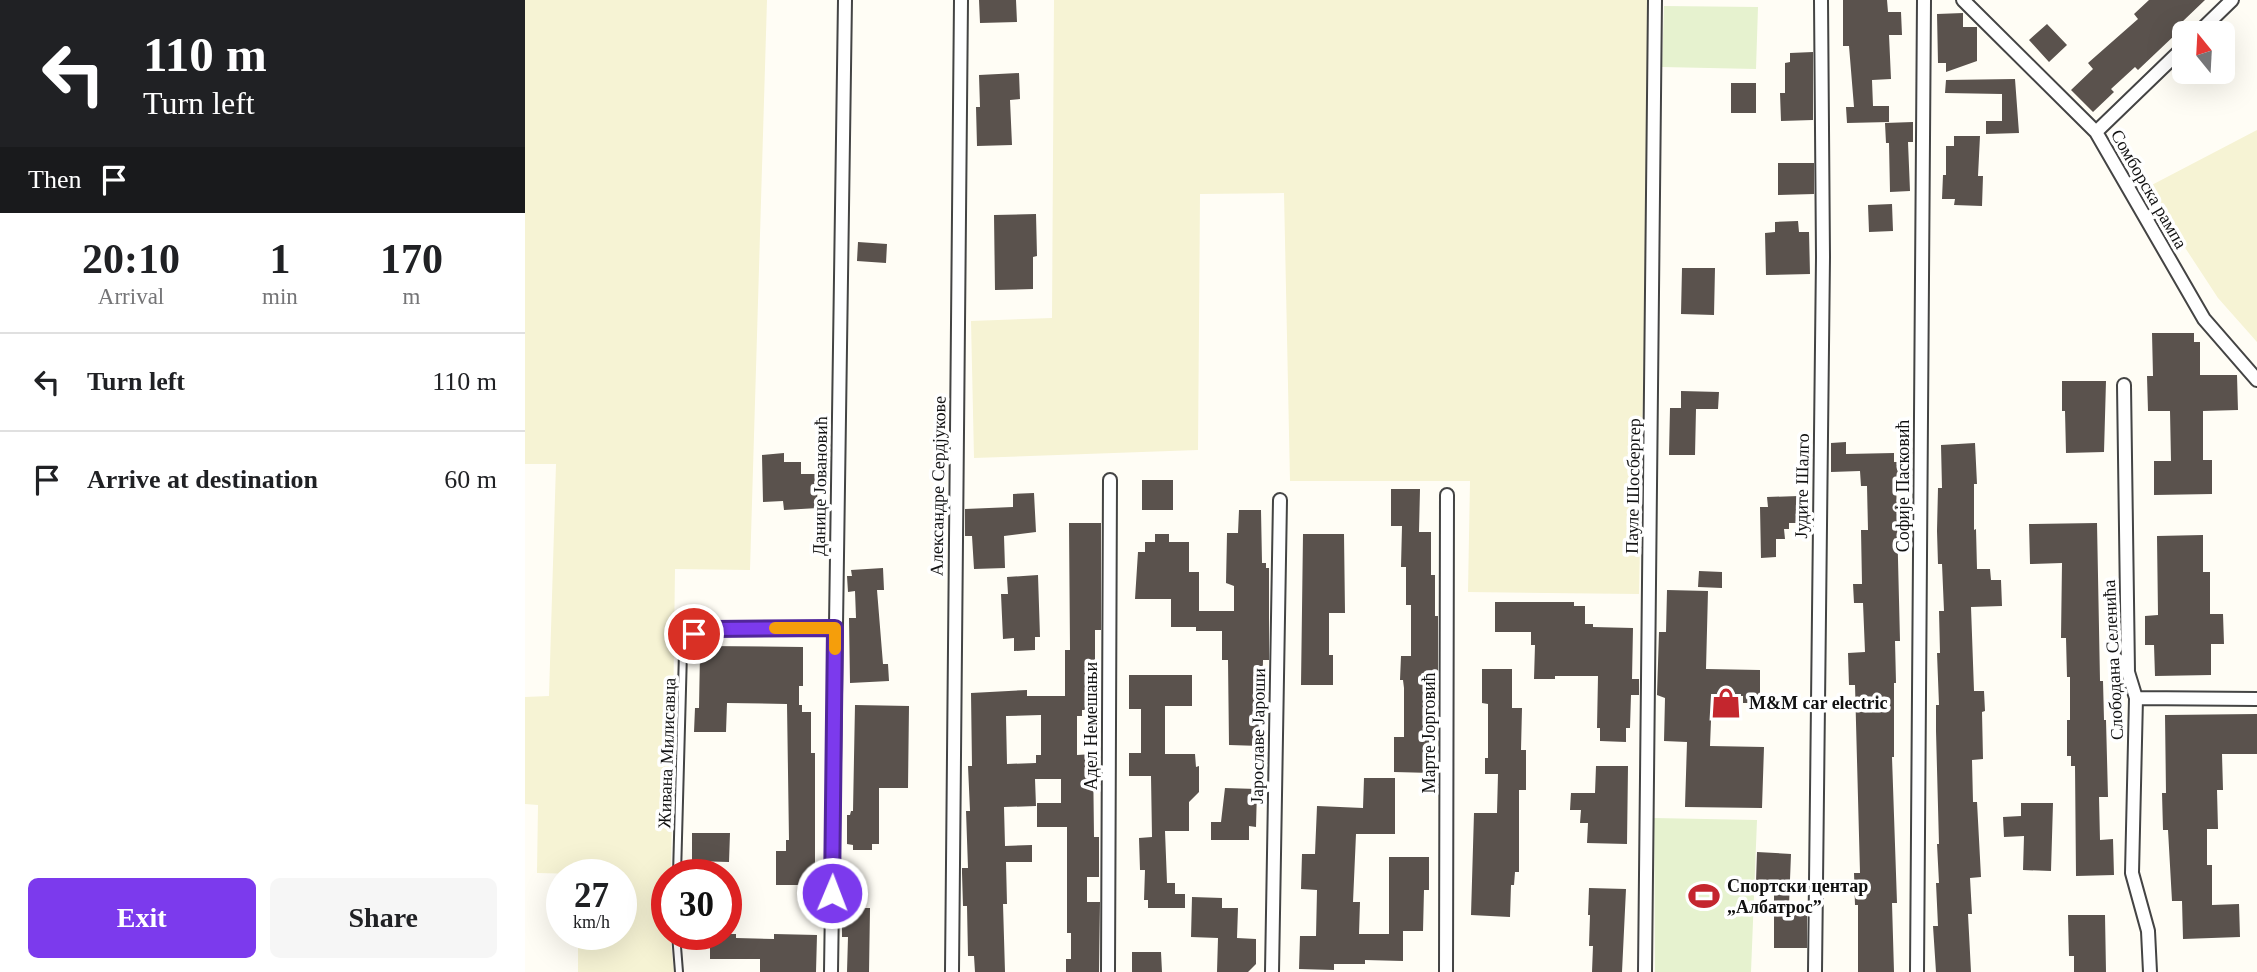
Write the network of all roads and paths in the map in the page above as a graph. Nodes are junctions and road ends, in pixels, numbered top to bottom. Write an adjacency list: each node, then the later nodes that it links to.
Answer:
1 (845, 0): 16 (street, Данице Јовановић)
2 (961, 0): 23 (street, Александре Сердјукове)
3 (1655, 0): 27 (street, Пауле Шосбергер)
4 (1821, 0): 28 (street, Јудите Шалго)
5 (1924, 0): 29 (street, Софије Пасковић)
6 (1963, 0): 10 (street, Сомборска рампа)
7 (2232, 0): 8 (street)
8 (2210, 21)
9 (2172, 59): 10 (street)
10 (2096, 132): 11 (street, Сомборска рампа)
11 (2257, 380)
12 (2124, 385): 17 (street, Слободана Селенића)
13 (1110, 480): 24 (street, Адел Немешањи)
14 (1447, 495): 26 (street, Марте Јорговић)
15 (1280, 500): 25 (street, Јарославе Јароши)
16 (835, 628): 19 (lane, Живана Милисавца); 22 (street, Данице Јовановић)
17 (2136, 698): 18 (street); 30 (street, Слободана Селенића)
18 (2257, 699)
19 (677, 859)
20 (677, 950): 21 (lane)
21 (679, 972)
22 (831, 972)
23 (952, 972)
24 (1108, 972)
25 (1272, 972)
26 (1446, 972)
27 (1645, 972)
28 (1815, 972)
29 (1917, 972)
30 (2150, 972)

